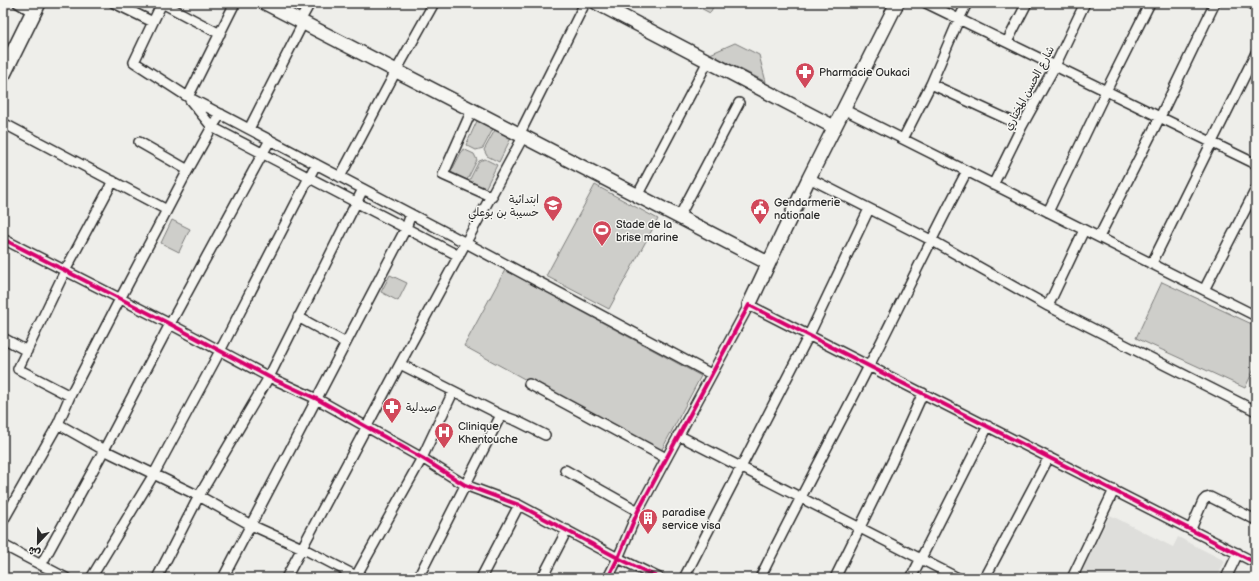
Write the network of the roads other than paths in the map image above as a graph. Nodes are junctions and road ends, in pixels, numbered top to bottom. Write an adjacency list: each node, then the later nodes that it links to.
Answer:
1 (18, 3): 19 (street)
2 (114, 3): 21 (street)
3 (162, 3): 21 (street); 23 (street)
4 (235, 3): 23 (street)
5 (265, 3): 22 (main road)
6 (310, 3): 22 (street)
7 (434, 3): 28 (street)
8 (585, 3): 43 (street)
9 (597, 3): 26 (main road)
10 (897, 3): 34 (main road)
11 (926, 3): 20 (street)
12 (967, 3): 20 (street)
13 (1027, 3): 24 (street)
14 (1085, 3): 27 (street, شارع الحسن المختاري)
15 (1150, 3): 31 (street)
16 (1215, 3): 37 (street)
17 (1251, 3): 18 (street)
18 (1256, 6)
19 (35, 7): 29 (main road)
20 (959, 19): 24 (street); 30 (street)
21 (153, 22): 32 (street)
22 (302, 22): 28 (main road); 42 (street)
23 (220, 34): 32 (street)
24 (1007, 42): 27 (street)
25 (1256, 53): 47 (street)
26 (708, 61): 41 (main road); 60 (street)
27 (1055, 66): 31 (street); 39 (street, شارع الحسن المختاري)
28 (396, 71): 35 (main road); 53 (street)
29 (3, 74)
30 (931, 84): 39 (street); 44 (street)
31 (1106, 91): 37 (street); 65 (street)
32 (188, 97): 36 (street); 40 (street)
33 (739, 104): 67 (street)
34 (843, 109): 41 (main road); 44 (street)
35 (472, 110): 43 (main road); 61 (street)
36 (221, 114): 40 (street); 42 (street)
37 (1160, 117): 47 (street); 70 (street)
38 (3, 123): 56 (street)
39 (1022, 126): 57 (street, شارع الحسن المختاري)
40 (212, 127): 48 (street); 51 (street)
41 (834, 127): 55 (main road)
42 (249, 129): 45 (street)
43 (521, 136): 60 (main road); 61 (street)
44 (903, 139): 52 (street)
45 (270, 140): 48 (street); 49 (street)
46 (139, 142): 51 (street)
47 (1212, 142): 50 (street); 76 (street)
48 (262, 153): 54 (street); 84 (street)
49 (316, 164): 53 (street); 54 (street)
50 (1256, 164)
51 (188, 170): 64 (street)
52 (967, 171): 57 (street); 72 (street)
53 (340, 177): 58 (street)
54 (309, 178): 62 (street); 89 (street)
55 (809, 178): 63 (street); 75 (main road)
56 (113, 181): 64 (street); 77 (street)
57 (993, 185): 65 (street)
58 (363, 189): 62 (street); 66 (street)
59 (1256, 189): 78 (street)
60 (637, 196): 67 (main road)
61 (492, 197): 73 (street)
62 (356, 202): 68 (street); 83 (street)
63 (869, 209): 72 (street); 85 (street)
64 (167, 210): 79 (street)
65 (1048, 212): 69 (street)
66 (410, 214): 68 (street); 73 (street)
67 (679, 217): 75 (main road)
68 (406, 228): 74 (street); 87 (street)
69 (1084, 230): 70 (street); 81 (street)
70 (1099, 237): 76 (street)
71 (3, 239): 77 (street)
72 (931, 240): 81 (street); 91 (street)
73 (466, 243): 74 (street); 92 (street)
74 (458, 256): 90 (street)
75 (768, 263): 80 (main road)
76 (1152, 263): 78 (street)
77 (65, 271): 79 (street); 88 (street)
78 (1204, 290): 82 (street)
79 (120, 299): 84 (street); 97 (street)
80 (749, 305): 85 (street); 92 (street)
81 (1048, 306): 99 (street)
82 (1256, 316)
83 (298, 317): 87 (street); 93 (street)
84 (170, 324): 89 (street); 106 (street)
85 (809, 335): 91 (street); 110 (street)
86 (3, 338): 88 (street)
87 (346, 343): 98 (street)
88 (27, 350): 97 (street)
89 (220, 351): 93 (street); 112 (street)
90 (400, 364): 95 (street); 102 (street)
91 (869, 366): 96 (street); 116 (street)
92 (711, 374): 105 (street)
93 (269, 377): 98 (street); 115 (street)
94 (529, 384): 109 (street)
95 (453, 392): 100 (street); 108 (street)
96 (923, 393): 103 (street); 122 (street)
97 (70, 396): 101 (street)
98 (317, 399): 102 (street); 121 (street)
99 (1256, 411)
100 (501, 415): 104 (street); 113 (street)
101 (58, 424): 106 (street); 120 (street)
102 (366, 426): 108 (street); 126 (street)
103 (988, 426): 107 (street); 129 (street)
104 (545, 435)
105 (678, 435): 109 (street); 110 (street)
106 (104, 450): 112 (street); 131 (street)
107 (1049, 457): 114 (street); 148 (street)
108 (422, 458): 113 (street); 132 (street)
109 (666, 458): 118 (street)
110 (740, 467): 116 (street); 143 (street)
111 (565, 470): 118 (street)
112 (154, 474): 115 (street); 134 (street)
113 (465, 485): 117 (street); 138 (street)
114 (1114, 490): 123 (street); 149 (street)
115 (199, 496): 121 (street); 135 (street)
116 (800, 498): 122 (street); 144 (street)
117 (519, 505): 124 (street); 139 (street)
118 (638, 511): 128 (street)
119 (1256, 520): 123 (street)
120 (3, 521)
121 (250, 525): 126 (street); 136 (street)
122 (859, 528): 129 (street); 145 (street)
123 (1191, 529): 127 (street)
124 (567, 530): 128 (street); 140 (street)
125 (3, 545): 131 (street)
126 (302, 548): 132 (street); 137 (street)
127 (1238, 553): 130 (street); 150 (street)
128 (618, 558): 141 (street); 142 (street)
129 (920, 559): 146 (street); 147 (street)
130 (1256, 563)
131 (41, 565): 133 (street)
132 (357, 577)
133 (66, 578)
134 (91, 578)
135 (157, 578)
136 (223, 578)
137 (286, 578)
138 (418, 578)
139 (481, 578)
140 (542, 578)
141 (608, 578)
142 (659, 578)
143 (684, 578)
144 (760, 578)
145 (835, 578)
146 (911, 578)
147 (958, 578)
148 (985, 578)
149 (1072, 578)
150 (1226, 578)

